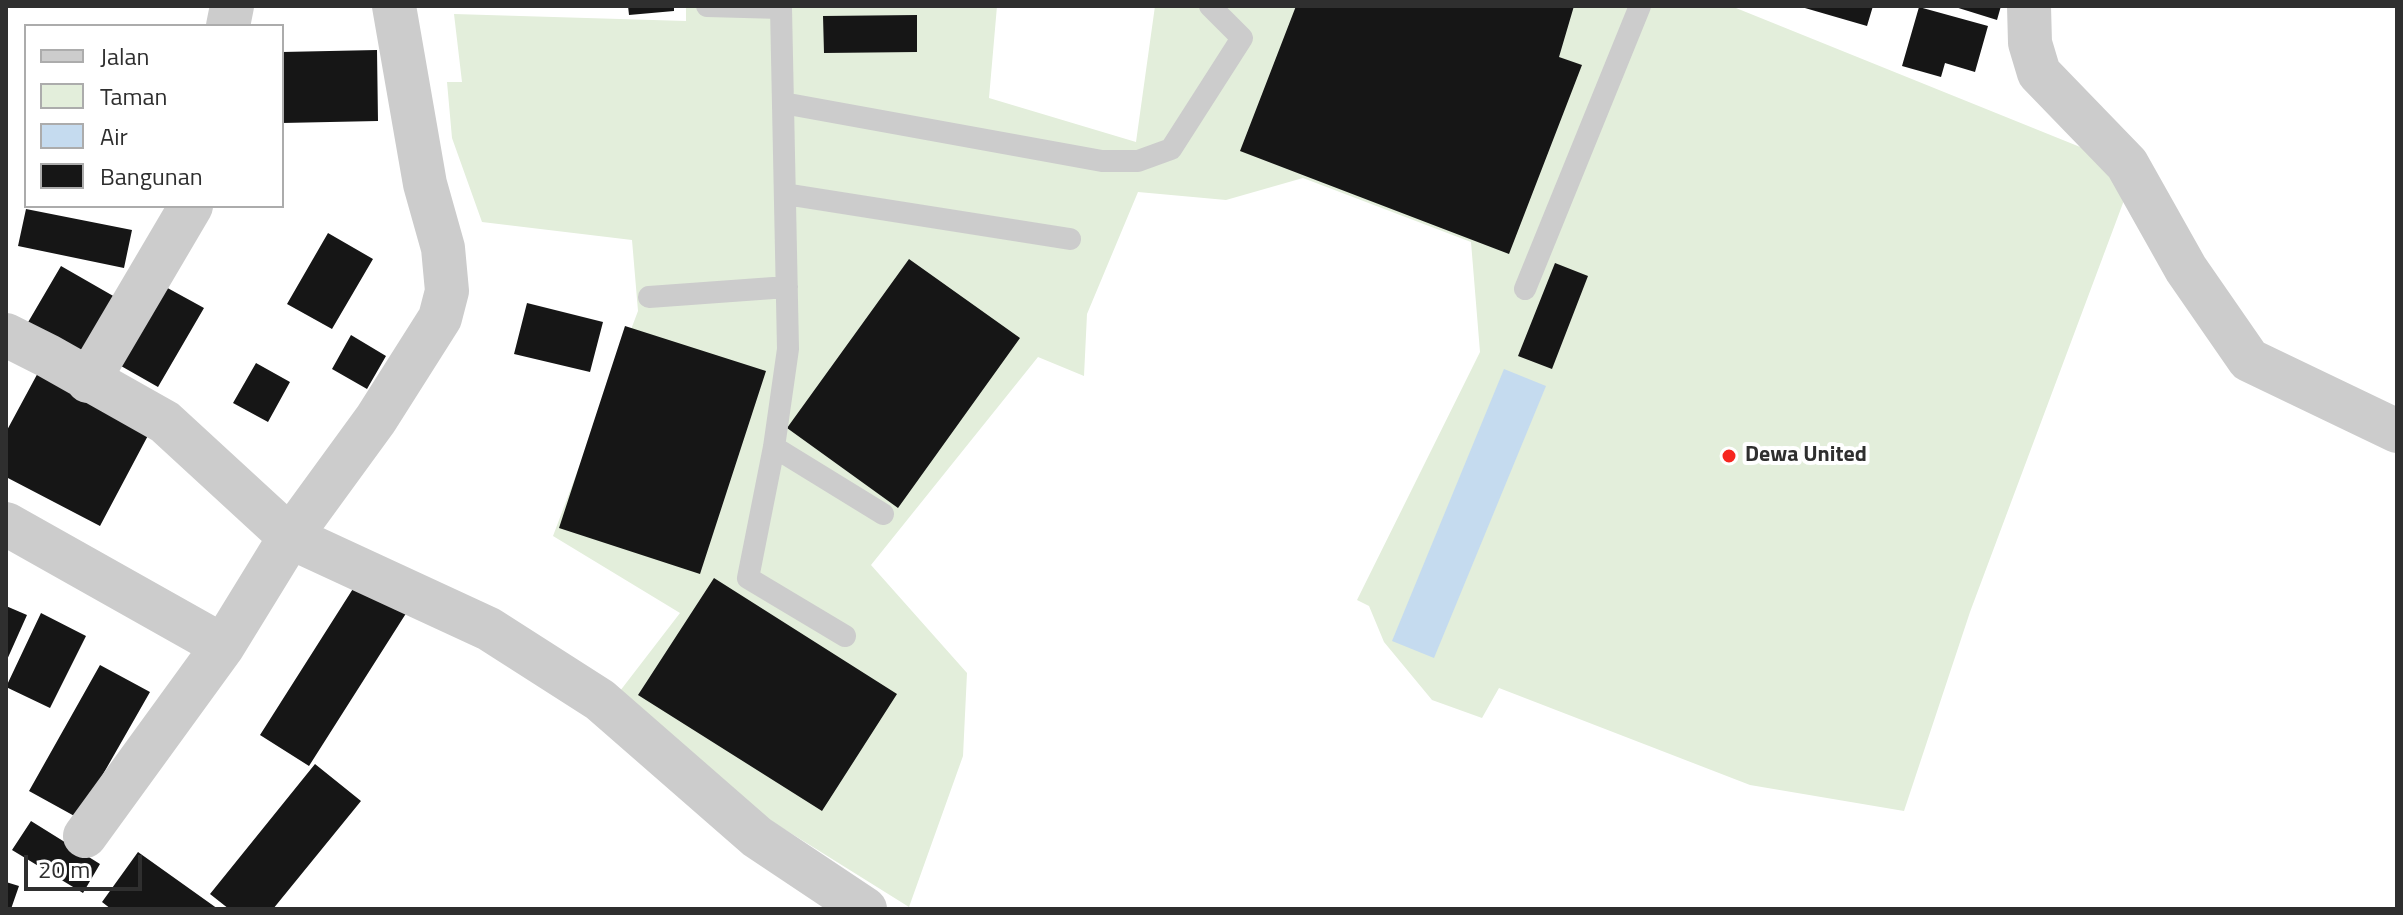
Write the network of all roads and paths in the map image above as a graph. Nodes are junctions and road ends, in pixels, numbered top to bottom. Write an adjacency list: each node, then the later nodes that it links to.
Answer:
1 (394, 6): 19 (street)
2 (707, 6): 6 (lane)
3 (1210, 6): 6 (lane)
4 (1640, 6): 11 (lane)
5 (2029, 6): 15 (street)
6 (783, 103): 7 (lane)
7 (785, 194): 9 (lane); 10 (lane)
8 (190, 208): 14 (street)
9 (1070, 239)
10 (787, 287): 12 (lane); 16 (lane)
11 (1525, 289)
12 (649, 297)
13 (6, 335): 14 (street)
14 (88, 381): 19 (street)
15 (2397, 431)
16 (774, 447): 17 (lane); 20 (lane)
17 (883, 514)
18 (6, 524): 21 (street)
19 (290, 537): 21 (street); 23 (street)
20 (845, 636)
21 (223, 646): 22 (street)
22 (85, 836)
23 (865, 909)

